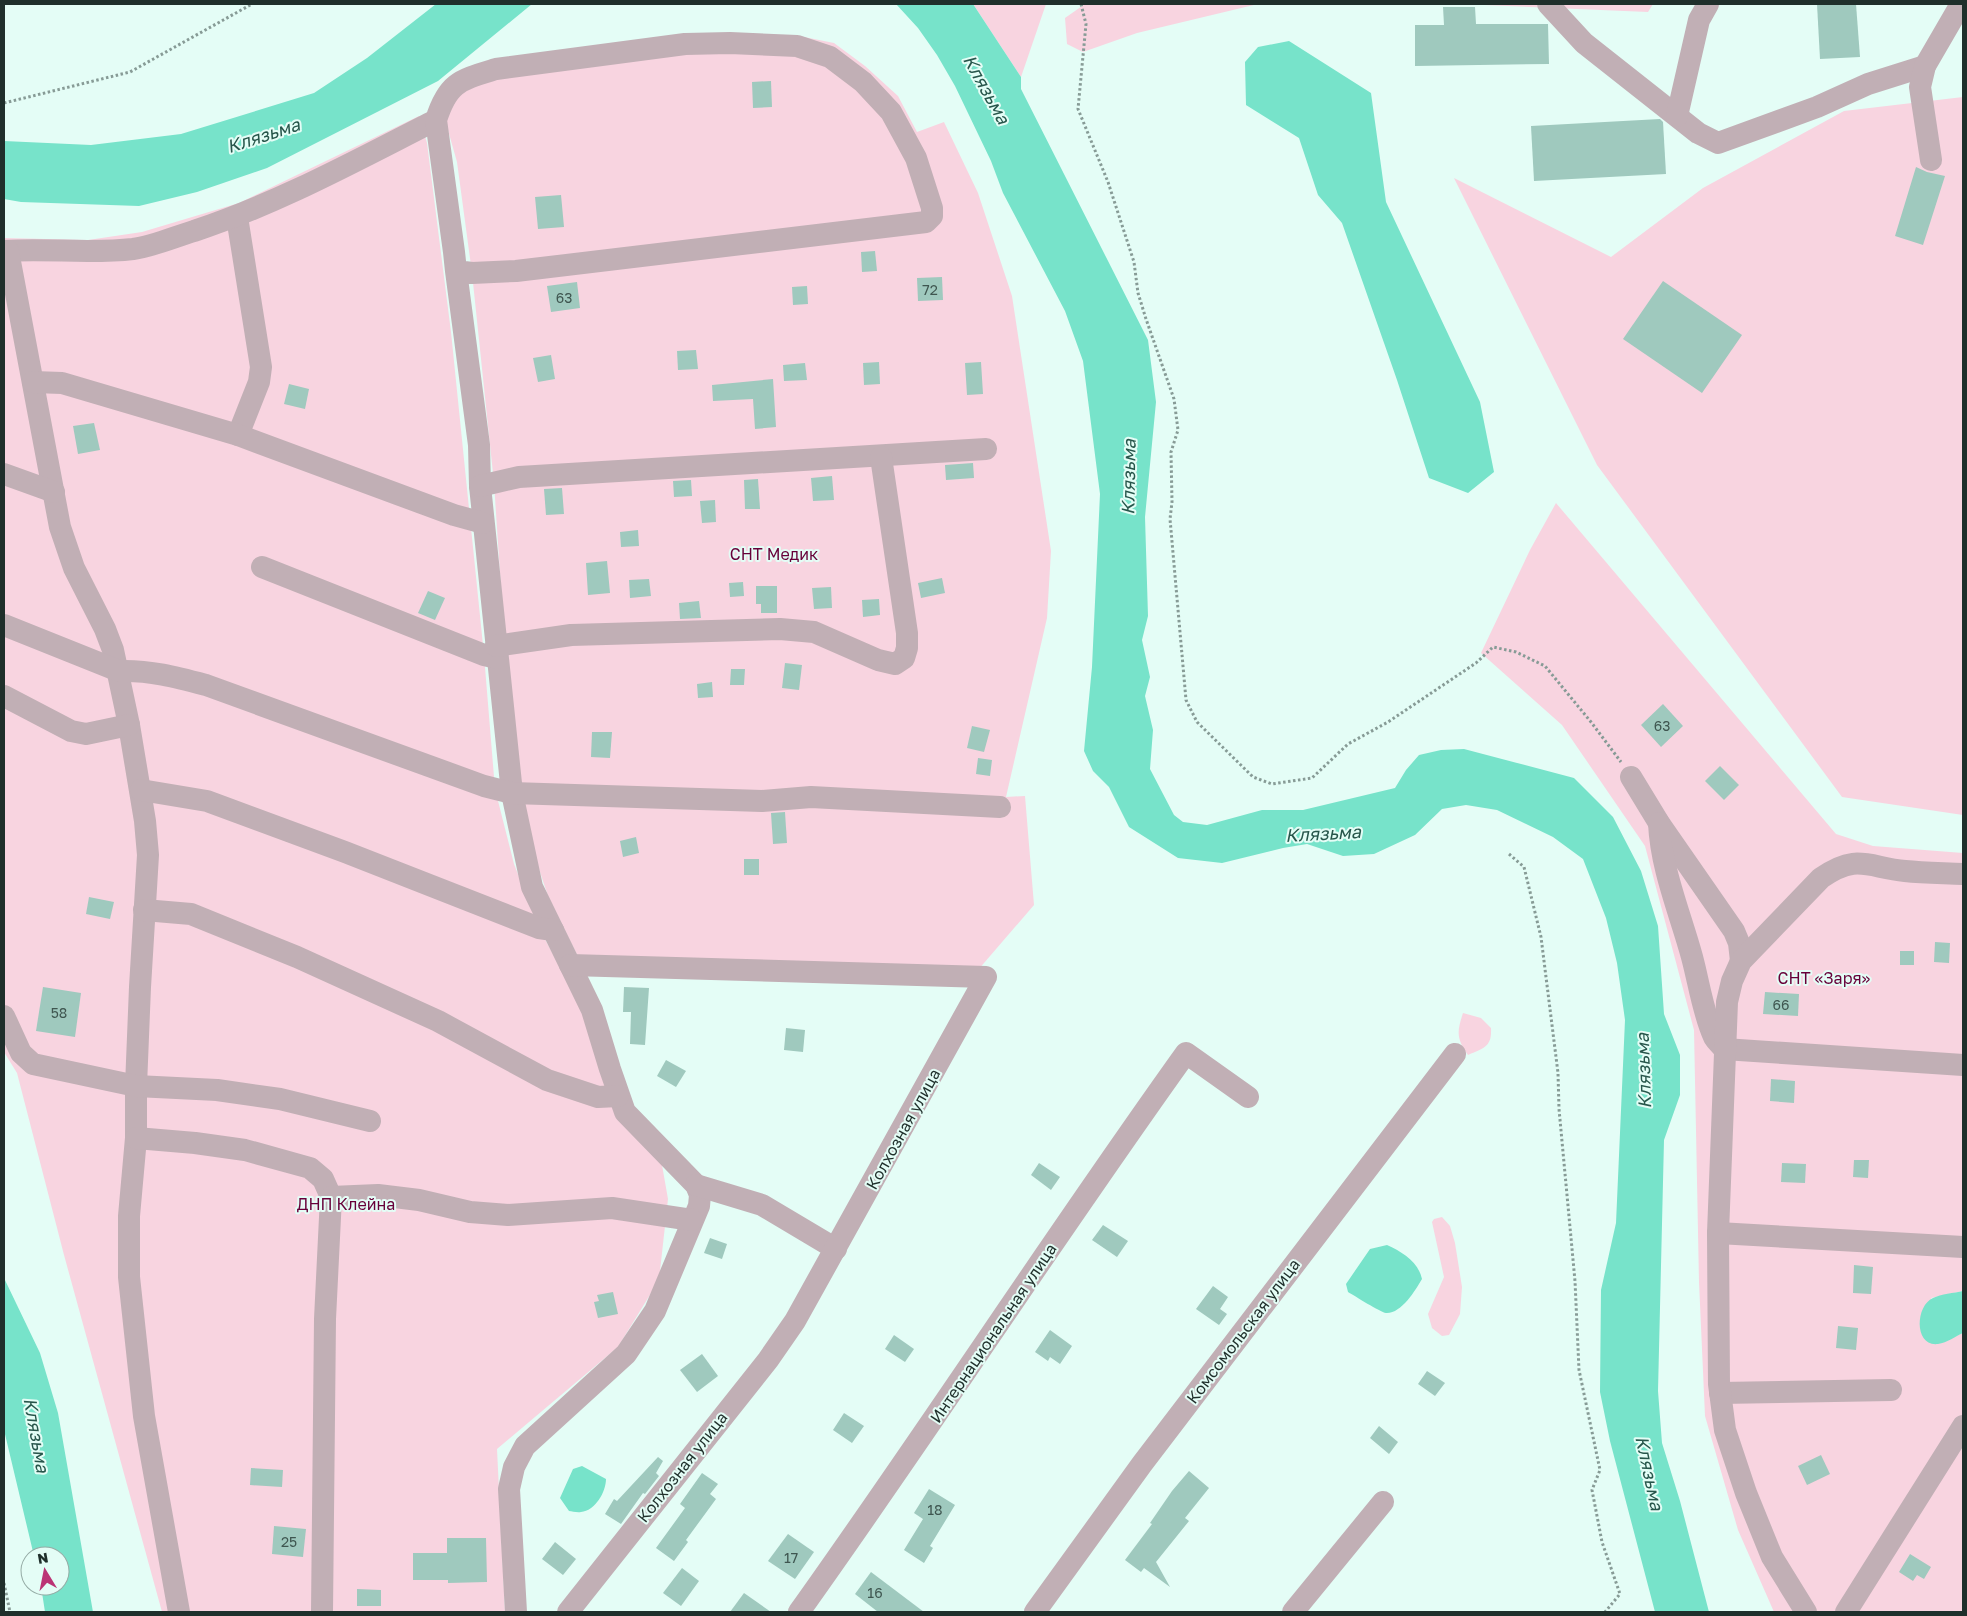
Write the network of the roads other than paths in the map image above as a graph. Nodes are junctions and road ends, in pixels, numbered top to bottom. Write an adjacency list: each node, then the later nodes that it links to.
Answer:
1 (1548, 4): 5 (street)
2 (1708, 4): 5 (street)
3 (1960, 4): 4 (street)
4 (1925, 66): 5 (street); 7 (street)
5 (1677, 116)
6 (436, 120): 8 (street); 10 (street); 10 (street)
7 (1931, 160)
8 (237, 216): 9 (street); 12 (street)
9 (6, 251): 11 (street)
10 (456, 271): 16 (street)
11 (33, 382): 12 (street); 17 (street)
12 (238, 435): 18 (street)
13 (986, 449): 14 (street)
14 (880, 457): 16 (street); 21 (street)
15 (4, 474): 17 (street)
16 (480, 486): 18 (street)
17 (54, 492): 22 (street)
18 (483, 523): 21 (street)
19 (262, 567): 21 (street)
20 (4, 625): 22 (street)
21 (497, 652): 27 (street)
22 (119, 671): 24 (street); 27 (street)
23 (4, 696): 24 (street)
24 (129, 725): 26 (street)
25 (1632, 777): 29 (street)
26 (141, 790): 31 (street); 32 (street)
27 (512, 793): 28 (street); 32 (street)
28 (1000, 807)
29 (1659, 823): 33 (street); 36 (street)
30 (1963, 874): 33 (street)
31 (144, 910): 39 (street); 40 (street)
32 (553, 930): 34 (street)
33 (1741, 961): 36 (street)
34 (570, 965): 40 (street); 49 (street, Колхозная улица)
35 (4, 1016): 39 (street)
36 (1724, 1049): 38 (street); 47 (street)
37 (1455, 1054): 59 (street, Комсомольская улица)
38 (1963, 1065)
39 (136, 1086): 42 (street); 43 (street)
40 (618, 1096): 44 (street)
41 (1248, 1097): 58 (street, Интернациональная улица)
42 (370, 1121)
43 (136, 1138): 45 (street); 54 (street)
44 (696, 1186): 46 (street); 49 (street)
45 (331, 1197): 46 (street); 55 (street)
46 (692, 1220): 56 (street)
47 (1718, 1233): 48 (street); 51 (street)
48 (1963, 1247)
49 (836, 1249): 57 (street, Колхозная улица)
50 (1890, 1390): 51 (street)
51 (1720, 1393): 61 (street)
52 (1963, 1426): 62 (street)
53 (1383, 1502): 60 (street)
54 (179, 1612)
55 (322, 1612)
56 (516, 1612)
57 (568, 1612)
58 (799, 1612)
59 (1035, 1612)
60 (1293, 1612)
61 (1806, 1612)
62 (1846, 1612)

